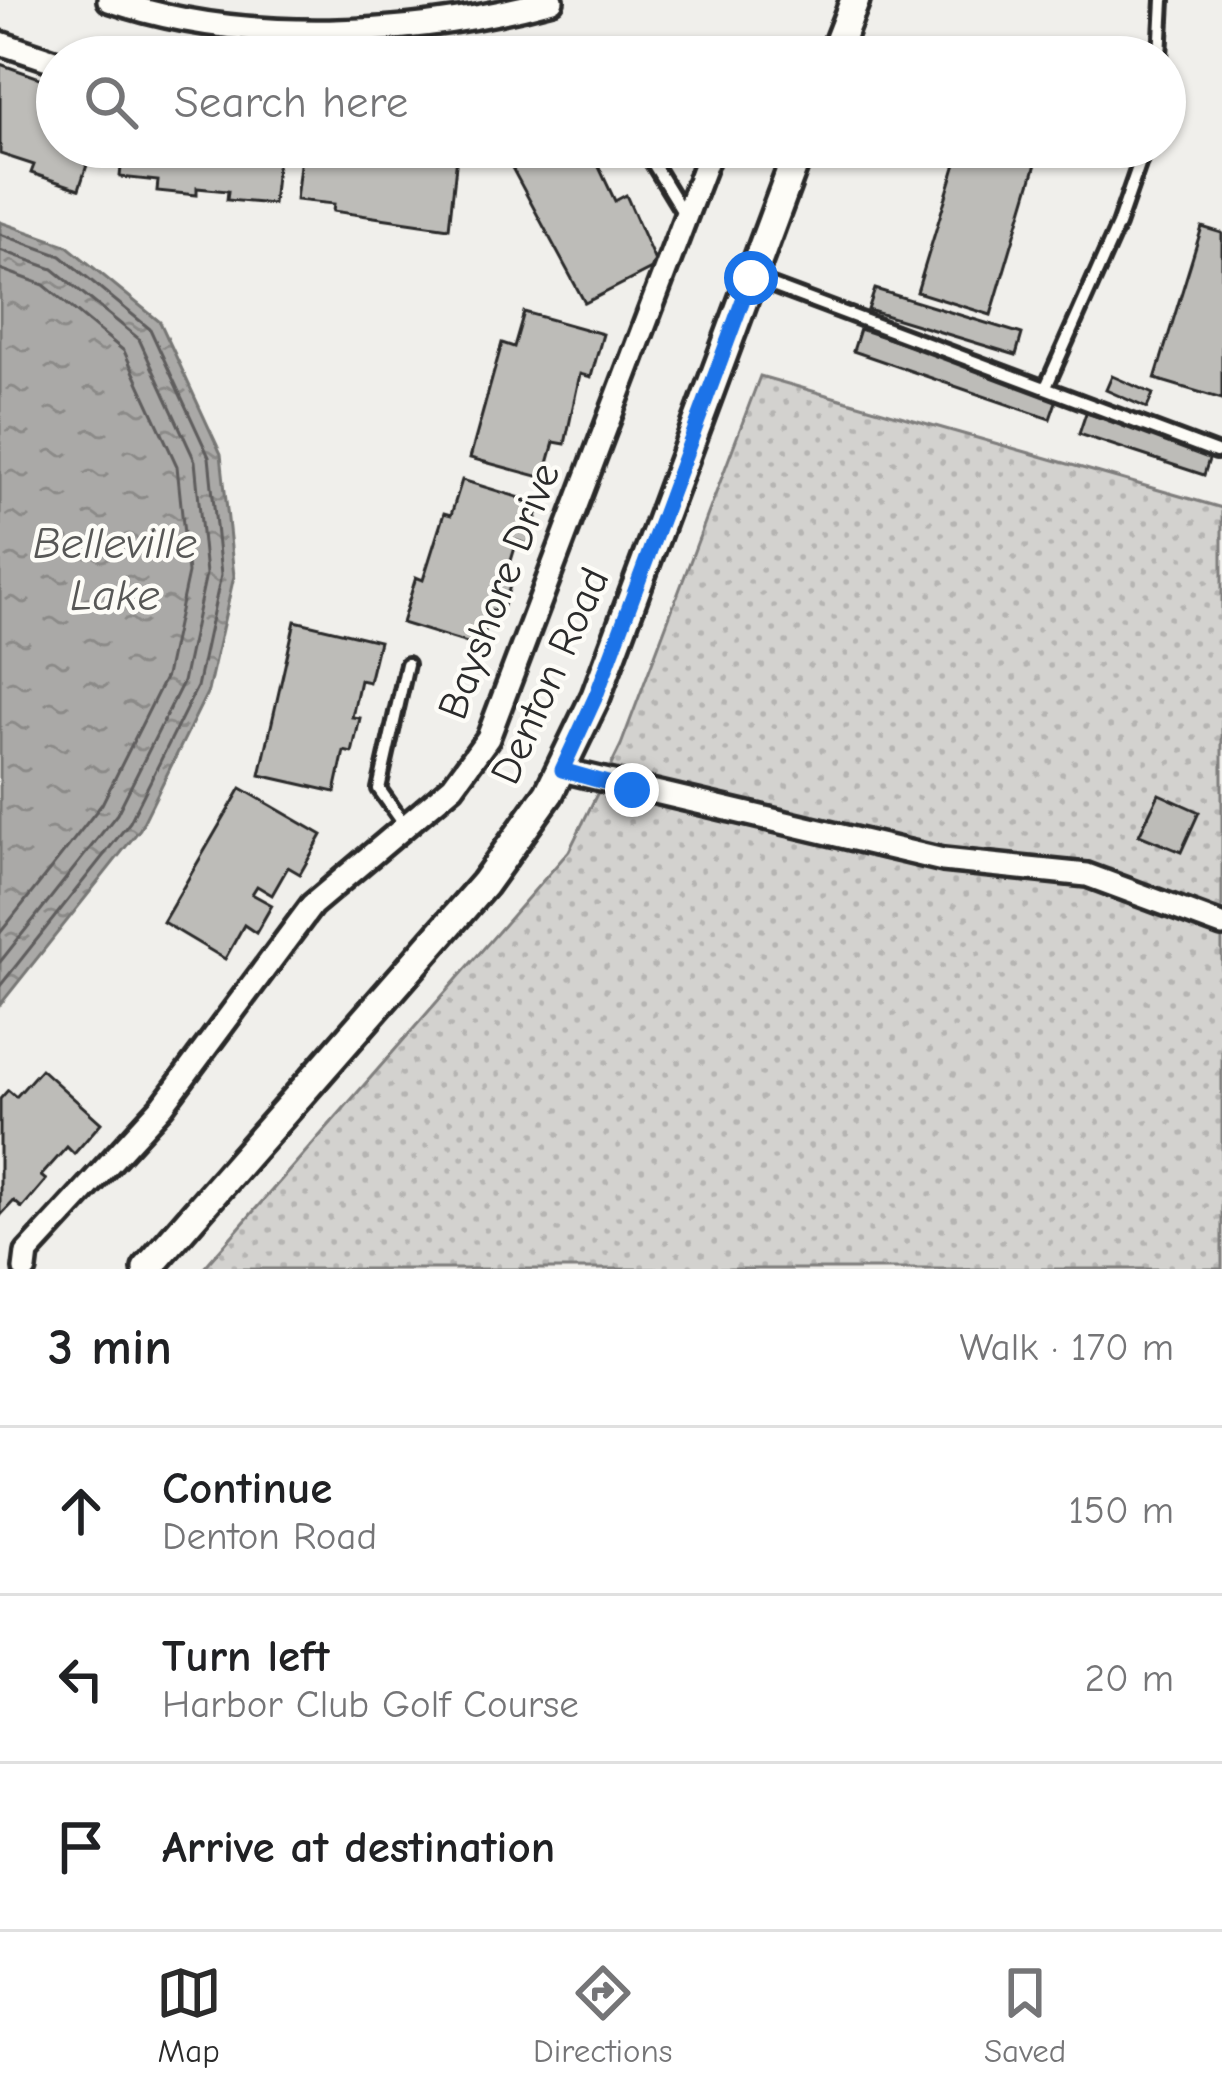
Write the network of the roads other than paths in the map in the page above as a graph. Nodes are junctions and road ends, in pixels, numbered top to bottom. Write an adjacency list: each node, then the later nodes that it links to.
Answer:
1 (109, 0): 2 (street)
2 (551, 0)
3 (854, 0): 5 (street)
4 (1163, 0): 6 (lane)
5 (841, 36)
6 (1161, 36)
7 (0, 43): 8 (street)
8 (36, 55)
9 (656, 168): 13 (lane)
10 (704, 168): 13 (street, Bayshore Drive)
11 (792, 168): 14 (street, Denton Road)
12 (1138, 168): 15 (lane)
13 (686, 219): 19 (street, Bayshore Drive)
14 (751, 278): 15 (lane); 18 (street, Denton Road)
15 (1046, 388): 16 (lane)
16 (1216, 452)
17 (406, 664): 19 (lane)
18 (562, 770): 20 (street); 22 (street, Denton Road)
19 (406, 827): 21 (street, Bayshore Drive)
20 (1222, 925)
21 (25, 1269)
22 (147, 1269)

